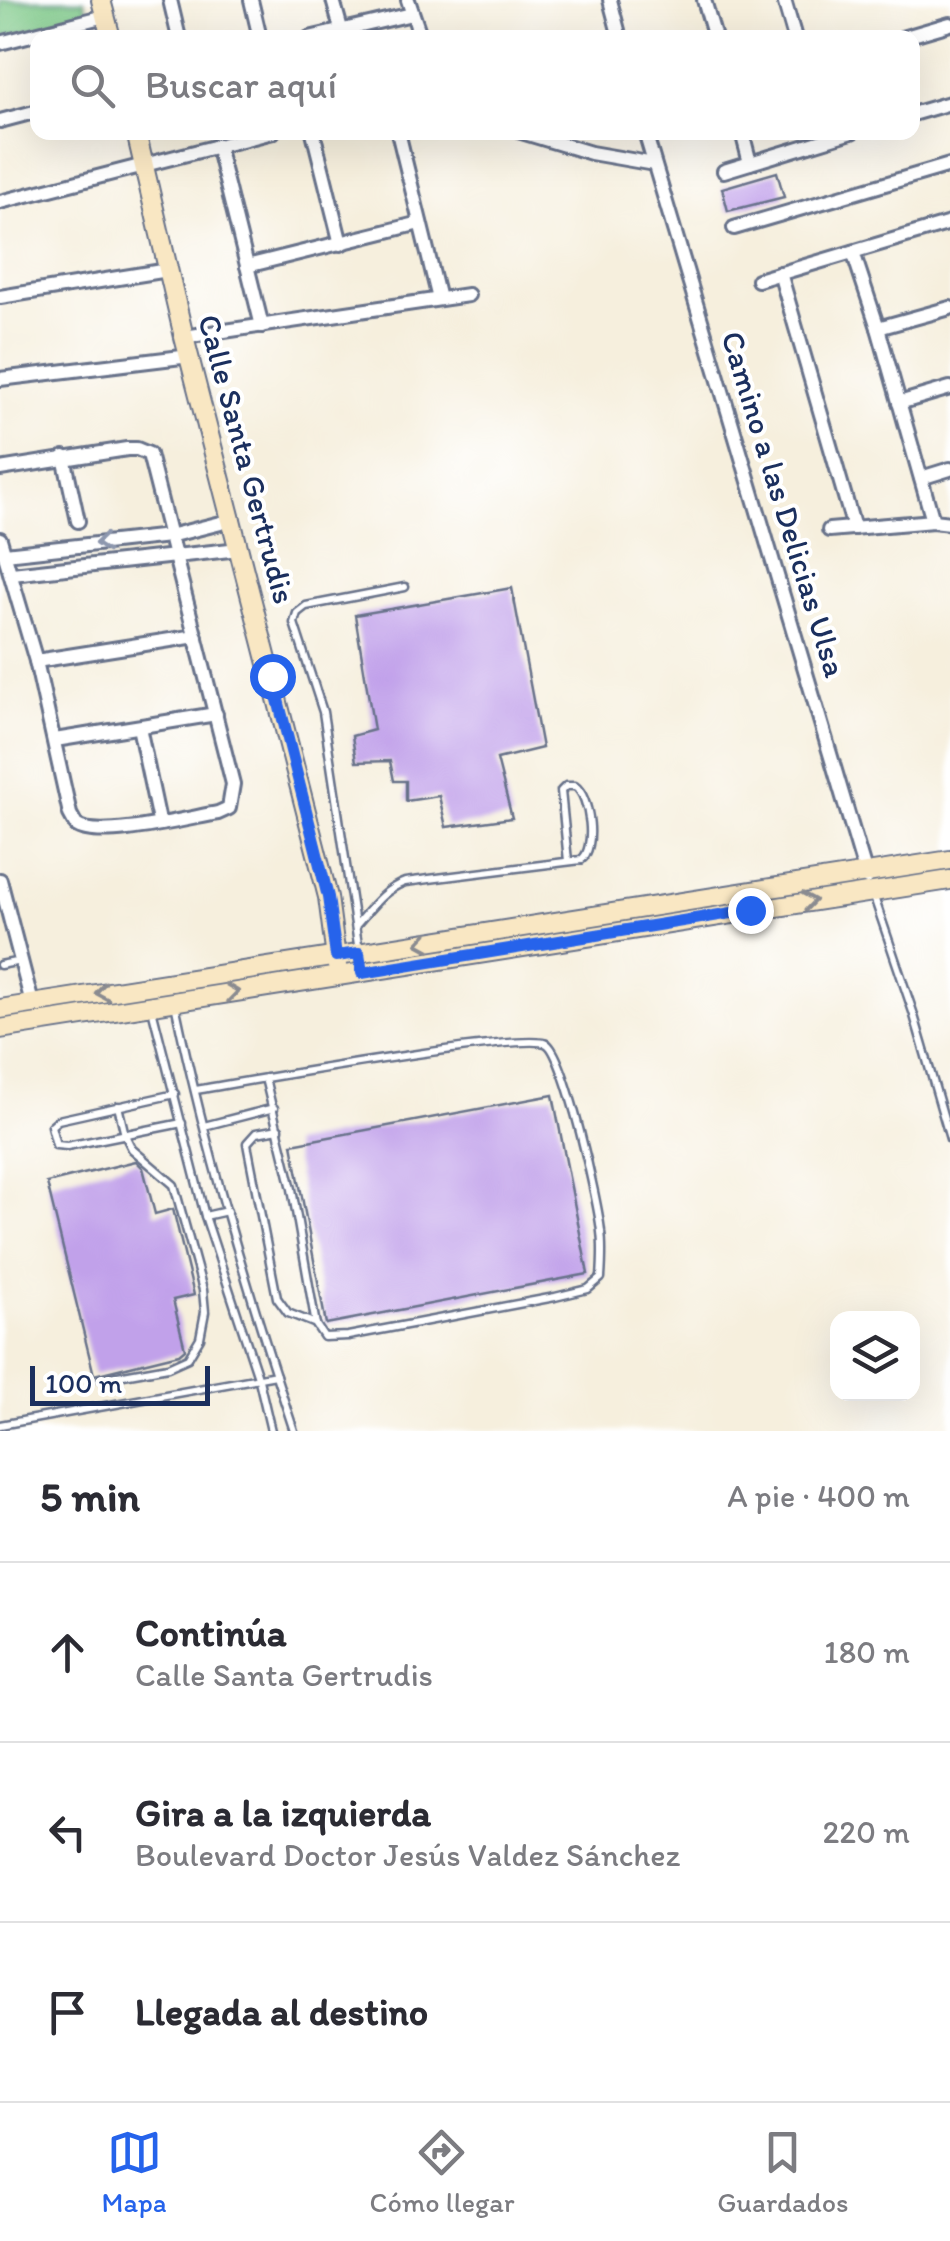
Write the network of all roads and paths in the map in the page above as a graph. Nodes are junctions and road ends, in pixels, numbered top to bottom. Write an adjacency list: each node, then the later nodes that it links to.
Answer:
1 (170, 0): 11 (street)
2 (251, 0): 12 (street)
3 (333, 0): 13 (street)
4 (610, 0): 14 (street)
5 (704, 0): 15 (street)
6 (784, 0): 16 (street)
7 (410, 7): 13 (street)
8 (103, 8): 10 (street)
9 (950, 24): 17 (street)
10 (40, 30)
11 (177, 30)
12 (258, 30)
13 (341, 30)
14 (618, 30)
15 (712, 30)
16 (793, 30)
17 (920, 33)
18 (30, 34): 19 (street)
19 (0, 44)
20 (950, 103): 21 (street)
21 (920, 112)
22 (30, 113): 23 (street)
23 (0, 120)
24 (138, 140): 36 (main road, Calle Santa Gertrudis)
25 (242, 140): 32 (street)
26 (315, 140): 42 (street)
27 (400, 140): 39 (street)
28 (546, 140): 34 (street)
29 (648, 140): 34 (street, Camino a las Delicias Ulsa)
30 (744, 140): 33 (street)
31 (826, 140): 33 (street)
32 (218, 146): 36 (street); 44 (street)
33 (750, 163): 37 (street)
34 (654, 164): 86 (street, Camino a las Delicias Ulsa)
35 (950, 165): 41 (street)
36 (145, 166): 38 (street); 45 (main road, Calle Santa Gertrudis)
37 (724, 171)
38 (0, 202)
39 (420, 223): 42 (street); 50 (street)
40 (950, 223): 43 (street)
41 (734, 228)
42 (342, 244): 44 (street)
43 (853, 252): 46 (street); 53 (street)
44 (247, 266): 52 (street)
45 (168, 270): 49 (street); 54 (main road, Calle Santa Gertrudis)
46 (780, 273): 47 (street); 67 (street)
47 (758, 280)
48 (468, 296): 50 (street)
49 (0, 297)
50 (439, 299): 52 (street)
51 (950, 308): 53 (street)
52 (262, 326): 54 (street)
53 (878, 328): 58 (street)
54 (184, 337): 55 (main road, Calle Santa Gertrudis)
55 (190, 356): 56 (street); 63 (main road, Calle Santa Gertrudis)
56 (0, 379)
57 (950, 388): 58 (street)
58 (899, 404): 62 (street)
59 (64, 457): 60 (street); 64 (street); 69 (street)
60 (2, 468)
61 (950, 469): 62 (street)
62 (921, 478): 65 (street)
63 (232, 520): 69 (street); 71 (main road, Calle Santa Gertrudis)
64 (78, 521)
65 (933, 521): 66 (street); 67 (street)
66 (950, 522)
67 (854, 528): 68 (street)
68 (830, 530)
69 (169, 536): 72 (street, one-way to 72); 73 (street)
70 (0, 539): 72 (street)
71 (240, 549): 73 (street); 89 (main road, Calle Santa Gertrudis)
72 (5, 554): 74 (street)
73 (174, 556): 74 (street); 76 (street)
74 (12, 574): 77 (street)
75 (405, 587): 87 (lane)
76 (196, 636): 77 (street); 78 (street)
77 (36, 661): 80 (street)
78 (216, 714): 79 (street); 81 (street)
79 (139, 727): 80 (street); 81 (street)
80 (55, 740): 81 (street)
81 (159, 822)
82 (950, 860): 86 (main road)
83 (568, 861): 83 (lane); 87 (lane)
84 (0, 880): 90 (street)
85 (950, 880): 86 (main road)
86 (869, 882): 88 (main road, one-way to 88); 92 (main road, one-way to 86); 108 (lane)
87 (356, 924): 88 (lane)
88 (359, 953): 89 (main road); 92 (lane)
89 (336, 956): 93 (main road, Calle Santa Gertrudis); 95 (main road, one-way to 95)
90 (21, 961): 91 (lane); 95 (street)
91 (0, 965)
92 (362, 973): 93 (main road)
93 (338, 977): 94 (main road, one-way to 93)
94 (174, 1000): 96 (main road); 100 (lane)
95 (32, 1004): 97 (main road)
96 (151, 1004): 98 (main road); 101 (lane)
97 (0, 1009)
98 (0, 1029)
99 (266, 1078): 100 (lane); 103 (lane); 111 (lane)
100 (194, 1090): 105 (lane)
101 (175, 1094): 102 (lane); 104 (lane)
102 (118, 1106): 107 (lane); 107 (lane)
103 (274, 1108): 105 (lane); 106 (lane)
104 (182, 1123): 107 (lane); 110 (lane)
105 (204, 1126): 109 (lane)
106 (279, 1129): 111 (lane); 111 (lane)
107 (125, 1135): 113 (lane)
108 (950, 1139)
109 (227, 1211): 110 (lane); 112 (lane)
110 (205, 1216): 114 (lane)
111 (316, 1324)
112 (276, 1374): 114 (lane); 117 (lane)
113 (101, 1379)
114 (259, 1380): 115 (lane); 116 (lane)
115 (0, 1425)
116 (271, 1431)
117 (294, 1431)

